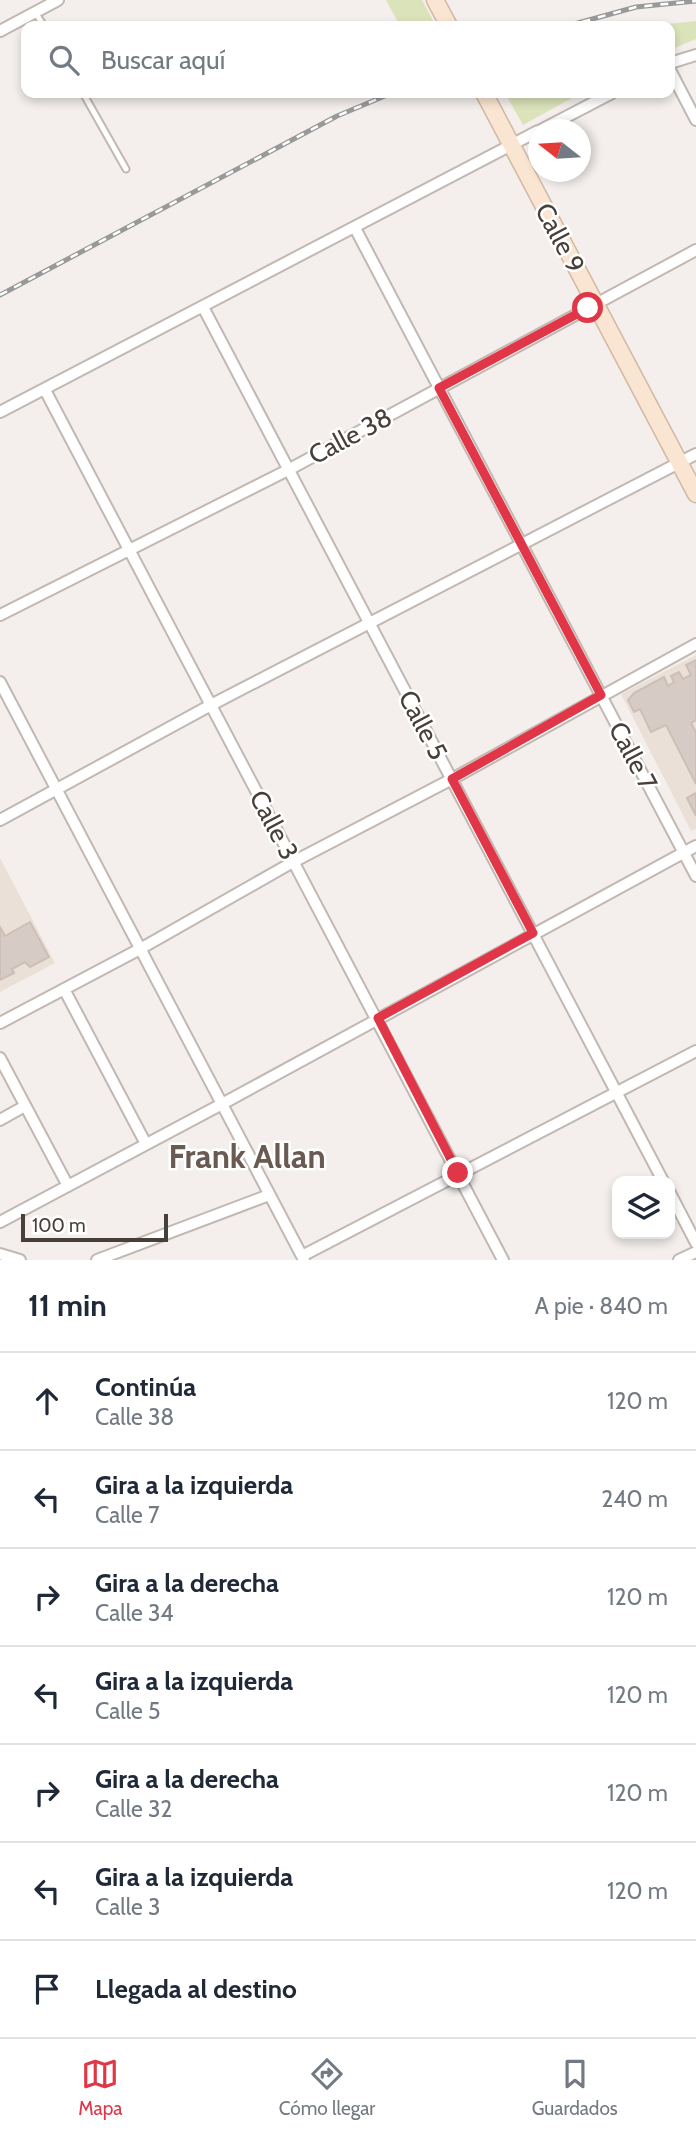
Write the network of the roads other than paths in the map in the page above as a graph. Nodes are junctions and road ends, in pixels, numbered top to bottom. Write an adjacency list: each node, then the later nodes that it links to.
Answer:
1 (58, 0): 3 (street)
2 (435, 0): 4 (main road)
3 (40, 7): 5 (street)
4 (446, 21)
5 (0, 31)
6 (696, 55): 7 (street)
7 (675, 61)
8 (675, 80): 13 (street)
9 (86, 98): 16 (lane)
10 (487, 98): 15 (main road, Calle 9)
11 (602, 98): 12 (street)
12 (561, 119)
13 (696, 120)
14 (528, 136): 15 (street)
15 (512, 145): 17 (street); 19 (main road, Calle 9)
16 (126, 169)
17 (355, 228): 20 (street); 21 (street, Calle 7)
18 (696, 250): 19 (street, Calle 38)
19 (595, 304): 21 (street, Calle 38); 25 (main road, Calle 9)
20 (203, 307): 22 (street); 26 (street, Calle 5)
21 (439, 388): 26 (street, Calle 38); 28 (street, Calle 7)
22 (46, 390): 23 (street); 29 (street, Calle 3)
23 (0, 412)
24 (696, 454): 25 (street)
25 (679, 463): 27 (main road, Calle 9); 28 (street)
26 (288, 470): 29 (street, Calle 38); 31 (street, Calle 5)
27 (696, 494)
28 (522, 546): 31 (street); 34 (street, Calle 7)
29 (130, 549): 30 (street, Calle 38); 35 (street, Calle 3)
30 (0, 615)
31 (369, 625): 35 (street); 36 (street, Calle 5)
32 (696, 644): 34 (street)
33 (0, 682): 37 (street)
34 (601, 695): 36 (street); 40 (street, Calle 7)
35 (211, 705): 37 (street); 41 (street, Calle 3)
36 (452, 779): 41 (street); 43 (street, Calle 5)
37 (57, 791): 38 (street); 44 (street)
38 (0, 820)
39 (696, 846): 40 (street)
40 (684, 852): 42 (street, Calle 7); 43 (street)
41 (293, 862): 44 (street); 46 (street, Calle 3)
42 (696, 876)
43 (533, 933): 46 (street); 50 (street, Calle 5)
44 (140, 949): 45 (street); 51 (street)
45 (64, 989): 47 (street); 54 (street)
46 (378, 1018): 51 (street); 55 (street, Calle 3)
47 (0, 1023)
48 (696, 1051): 50 (street)
49 (0, 1058): 52 (street)
50 (616, 1092): 55 (street); 56 (street, Calle 5)
51 (222, 1104): 54 (street); 58 (street)
52 (25, 1106): 53 (street); 57 (street)
53 (0, 1120)
54 (146, 1144): 57 (street)
55 (458, 1173): 64 (street); 67 (street, Calle 3)
56 (660, 1176)
57 (68, 1186): 60 (street)
58 (270, 1195): 64 (street); 66 (street)
59 (675, 1203): 61 (street)
60 (0, 1222)
61 (696, 1243)
62 (696, 1252): 68 (street)
63 (0, 1254): 65 (street)
64 (303, 1258)
65 (20, 1260)
66 (97, 1260)
67 (503, 1260)
68 (679, 1260)

